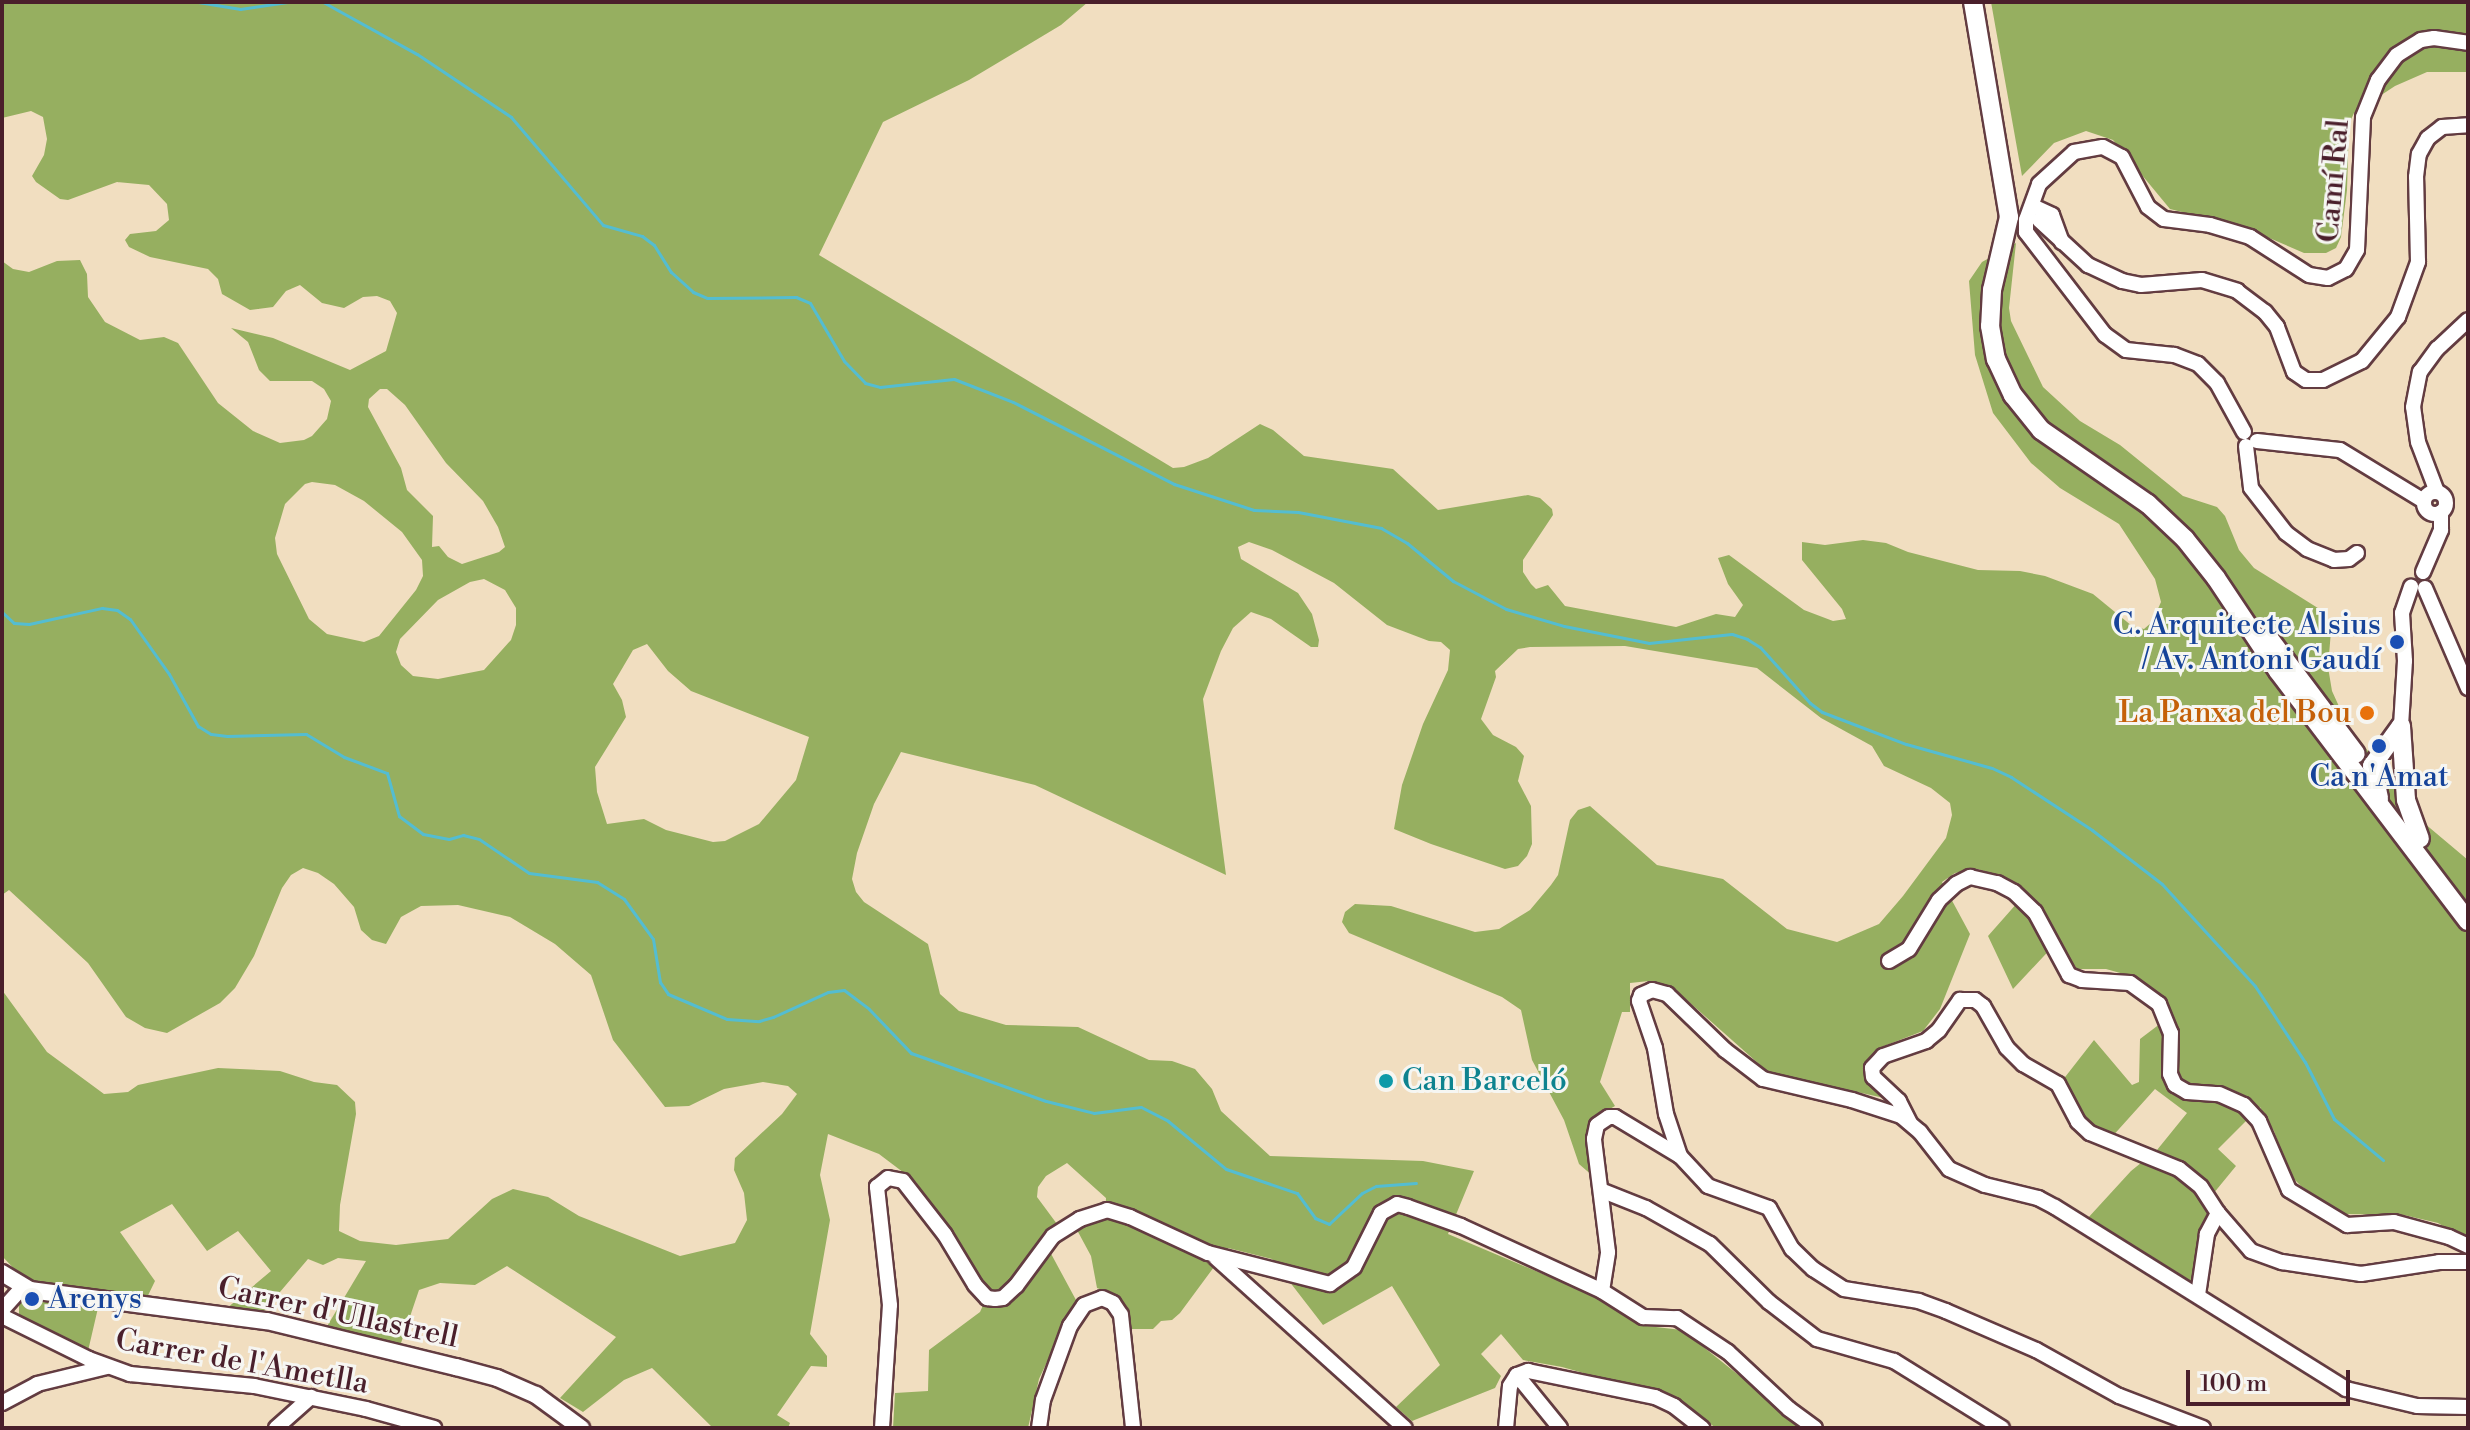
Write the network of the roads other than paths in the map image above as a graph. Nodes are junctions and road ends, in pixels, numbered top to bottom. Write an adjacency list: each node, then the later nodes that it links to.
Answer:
1 (1973, 2): 9 (main road)
2 (2468, 43): 4 (street, Camí Ral)
3 (2468, 125): 4 (street)
4 (2037, 211): 6 (street)
5 (2468, 320): 7 (street)
6 (2249, 440): 7 (street); 8 (street)
7 (2431, 497): 10 (street)
8 (2357, 553)
9 (2216, 578): 12 (main road); 15 (main road)
10 (2418, 588): 11 (street); 13 (street)
11 (2468, 688)
12 (2335, 723): 14 (main road); 17 (main road)
13 (2401, 726): 14 (main road); 16 (main road)
14 (2382, 752): 16 (main road); 17 (main road)
15 (2345, 759): 17 (main road); 18 (main road)
16 (2404, 766): 17 (main road); 19 (main road)
17 (2373, 779): 18 (main road); 19 (main road)
18 (2385, 812): 21 (main road)
19 (2420, 839): 20 (main road)
20 (2468, 902)
21 (2468, 921)
22 (1889, 961): 27 (street)
23 (1910, 1123): 24 (street); 26 (street); 33 (street)
24 (1680, 1156): 25 (street); 54 (street)
25 (1603, 1191): 32 (street); 53 (street)
26 (2218, 1213): 29 (street); 33 (street)
27 (2468, 1246)
28 (1213, 1255): 32 (street); 45 (street); 48 (street)
29 (2468, 1262)
30 (2, 1273): 31 (street)
31 (22, 1288): 34 (street); 42 (street, Carrer d'Ullastrell)
32 (1602, 1291): 52 (street)
33 (2198, 1295): 40 (street)
34 (2, 1310)
35 (2, 1316): 36 (street, Carrer de l'Ametlla)
36 (108, 1367): 38 (street, Carrer de l'Ametlla); 39 (street)
37 (1517, 1375): 49 (street); 50 (street); 51 (street)
38 (311, 1397): 41 (street, Carrer de l'Ametlla); 43 (street)
39 (2, 1403)
40 (2468, 1407)
41 (408, 1424): 44 (street, Carrer de l'Ametlla)
42 (575, 1426)
43 (276, 1428)
44 (434, 1428)
45 (882, 1428)
46 (1039, 1428): 47 (street)
47 (1133, 1428)
48 (1405, 1428)
49 (1506, 1428)
50 (1560, 1428)
51 (1702, 1428)
52 (1815, 1428)
53 (2002, 1428)
54 (2203, 1428)

